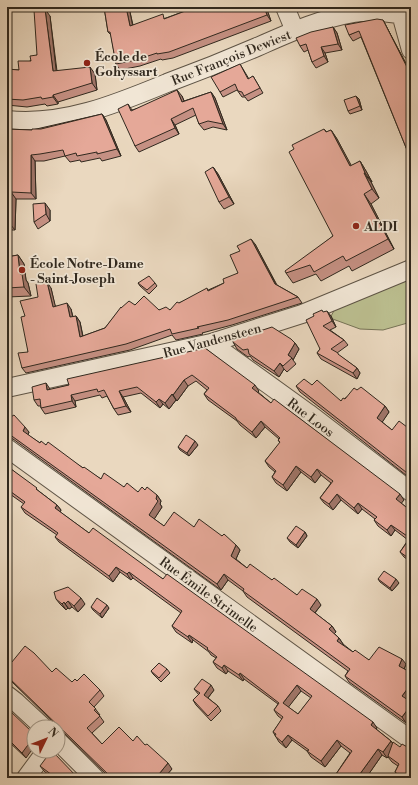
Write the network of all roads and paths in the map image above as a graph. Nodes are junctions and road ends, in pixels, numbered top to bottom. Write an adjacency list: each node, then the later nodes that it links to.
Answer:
1 (285, 7): 4 (street)
2 (361, 10): 3 (street, Rue François Dewiest); 4 (street, Rue François Dewiest)
3 (406, 15): 5 (street)
4 (295, 31): 6 (street, Rue François Dewiest)
5 (411, 50)
6 (7, 120)
7 (411, 269): 8 (street, Rue Vandensteen)
8 (210, 343): 9 (street, Rue Vandensteen); 11 (street, Rue Loos)
9 (7, 388)
10 (7, 448): 14 (street, Rue Émile Strimelle)
11 (411, 492)
12 (7, 695): 13 (street)
13 (34, 719)
14 (411, 740)
15 (66, 749): 18 (street)
16 (40, 759): 17 (street)
17 (26, 778)
18 (95, 778)

